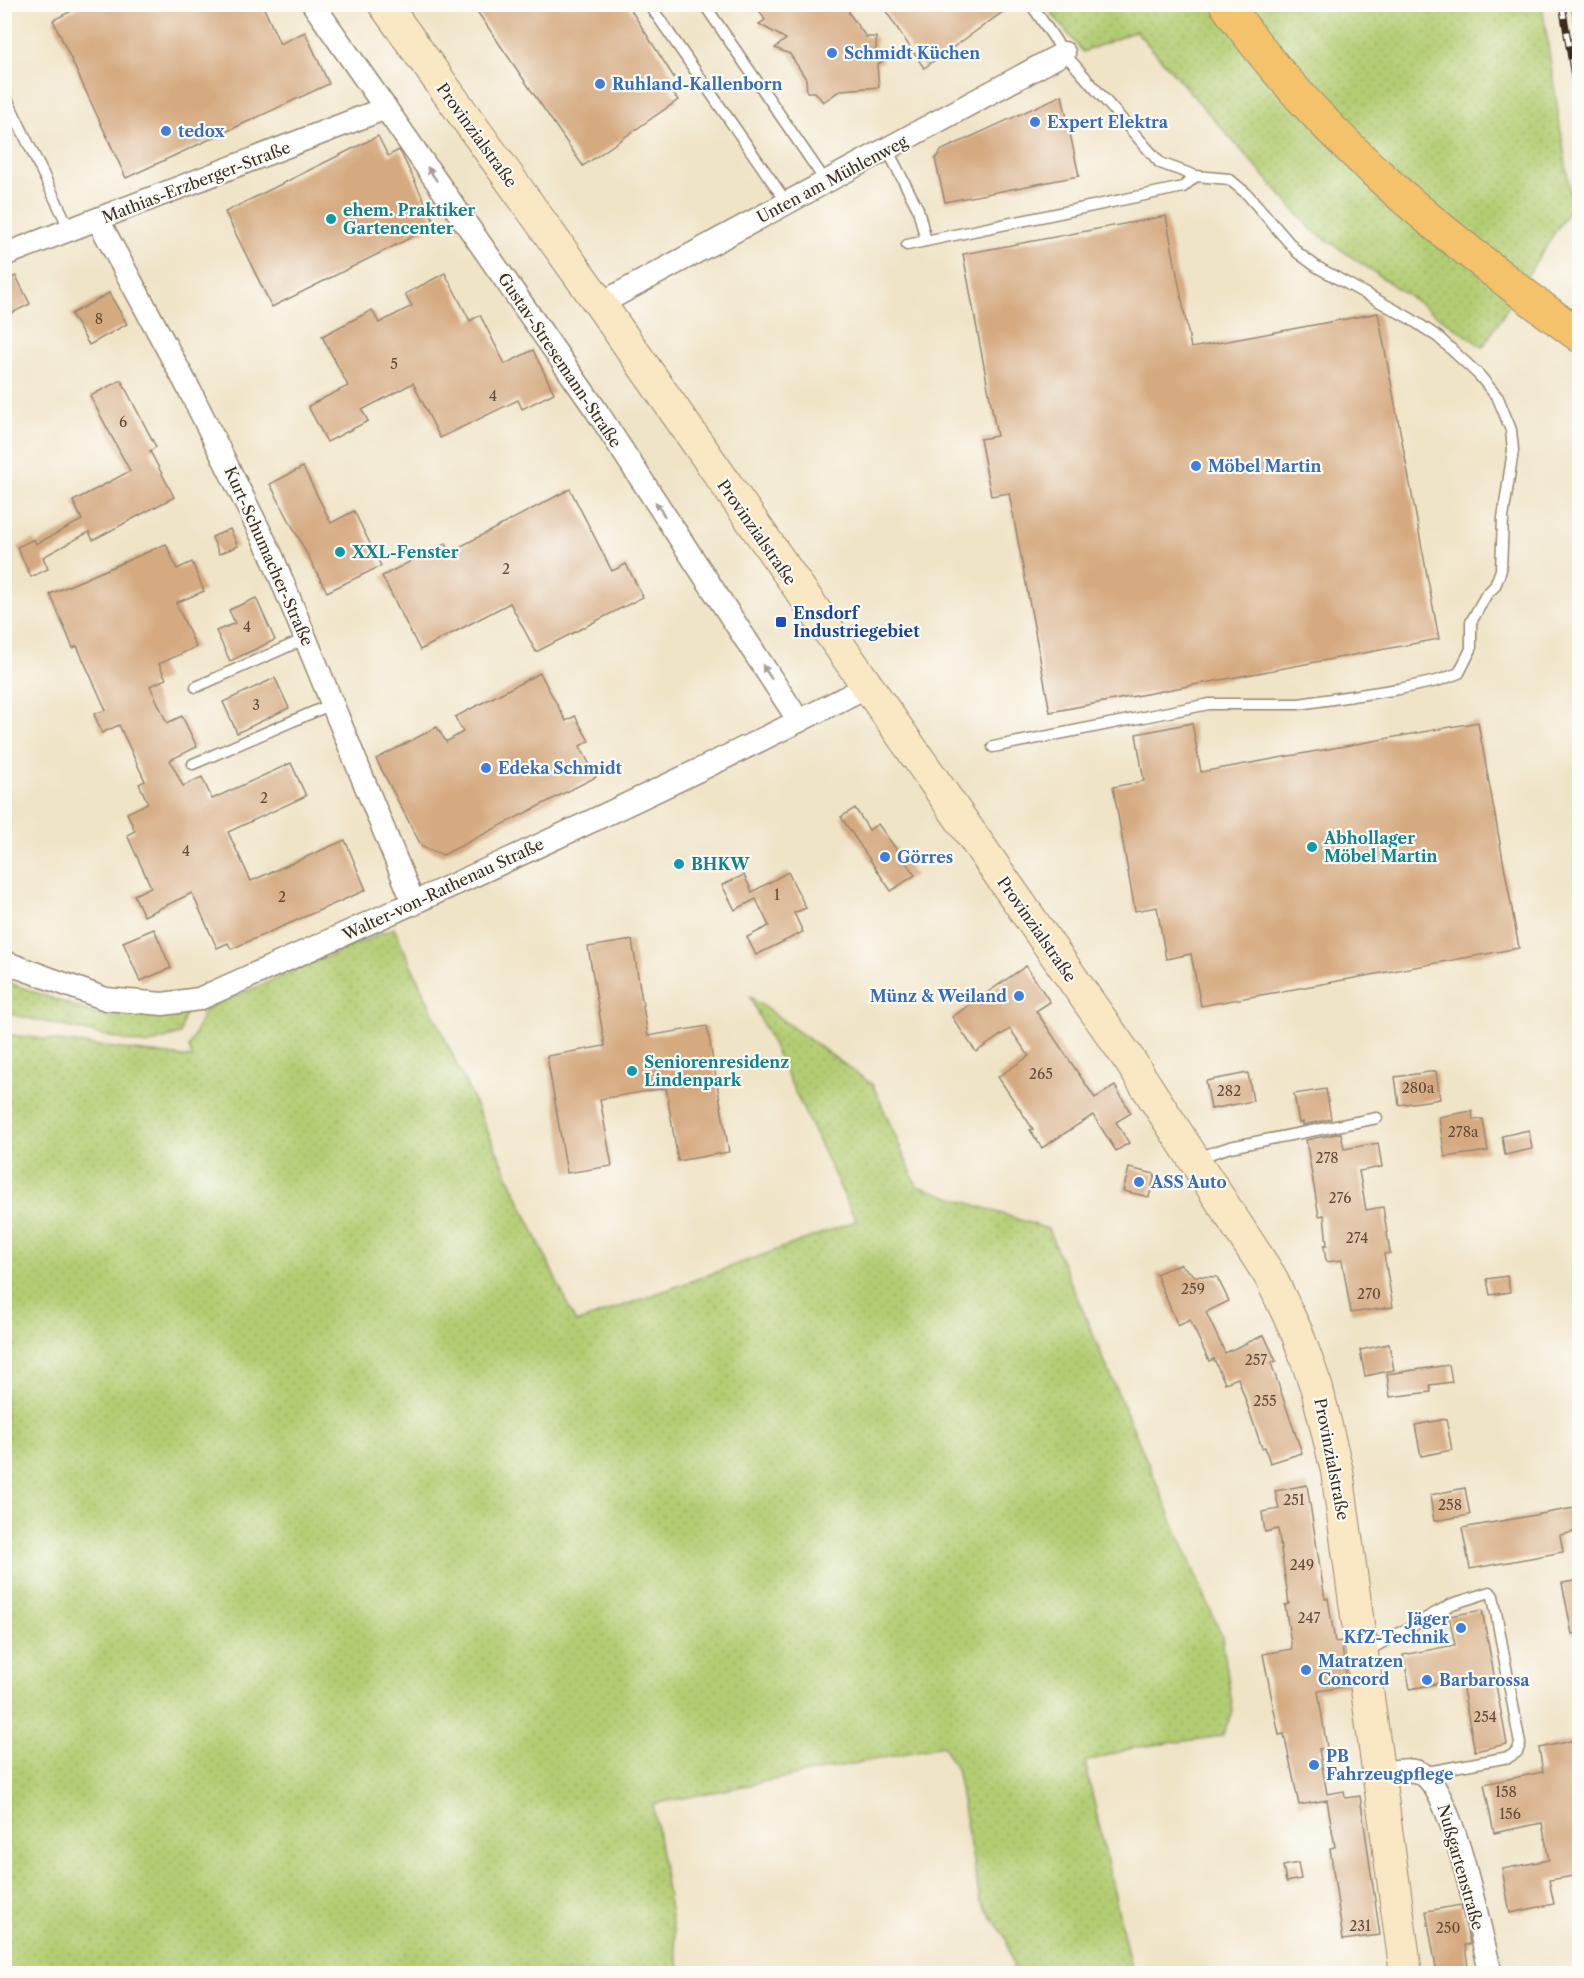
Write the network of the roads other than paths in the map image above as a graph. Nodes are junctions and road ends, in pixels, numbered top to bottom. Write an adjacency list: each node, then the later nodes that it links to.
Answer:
1 (313, 4): 9 (street, Gustav-Stresemann-Straße)
2 (384, 4): 19 (main road, Provinzialstraße)
3 (649, 4): 13 (lane)
4 (704, 4): 12 (lane)
5 (1030, 4): 7 (lane)
6 (1226, 4): 20 (highway)
7 (1064, 53): 10 (street, Unten am Mühlenweg); 11 (lane)
8 (4, 93): 16 (lane)
9 (386, 108): 15 (street, Mathias-Erzberger-Straße); 25 (street, Gustav-Stresemann-Straße, one-way to 9)
10 (887, 149): 12 (street, Unten am Mühlenweg); 14 (lane)
11 (1196, 176): 17 (lane); 26 (lane)
12 (826, 182): 13 (street, Unten am Mühlenweg)
13 (787, 203): 19 (street, Unten am Mühlenweg)
14 (920, 216): 17 (lane); 17 (lane)
15 (98, 220): 16 (street, Mathias-Erzberger-Straße); 21 (street, Kurt-Schumacher-Straße)
16 (70, 230): 18 (street, Mathias-Erzberger-Straße)
17 (926, 241)
18 (4, 255)
19 (600, 304): 23 (main road, Provinzialstraße)
20 (1580, 336)
21 (307, 638): 22 (lane); 24 (street, Kurt-Schumacher-Straße)
22 (196, 687)
23 (866, 687): 25 (street, Walter-von-Rathenau Straße); 31 (main road, Provinzialstraße)
24 (332, 704): 27 (lane); 28 (street, Kurt-Schumacher-Straße)
25 (799, 721): 28 (street, Walter-von-Rathenau Straße)
26 (993, 747)
27 (193, 764)
28 (414, 904): 29 (street, Walter-von-Rathenau Straße)
29 (4, 962)
30 (1377, 1118): 31 (lane)
31 (1194, 1160): 32 (main road, Provinzialstraße)
32 (1363, 1654): 33 (lane); 34 (main road, Provinzialstraße)
33 (1422, 1773): 34 (street); 36 (street, Nußgartenstraße)
34 (1379, 1774): 35 (main road, Provinzialstraße)
35 (1406, 1974)
36 (1491, 1974)

